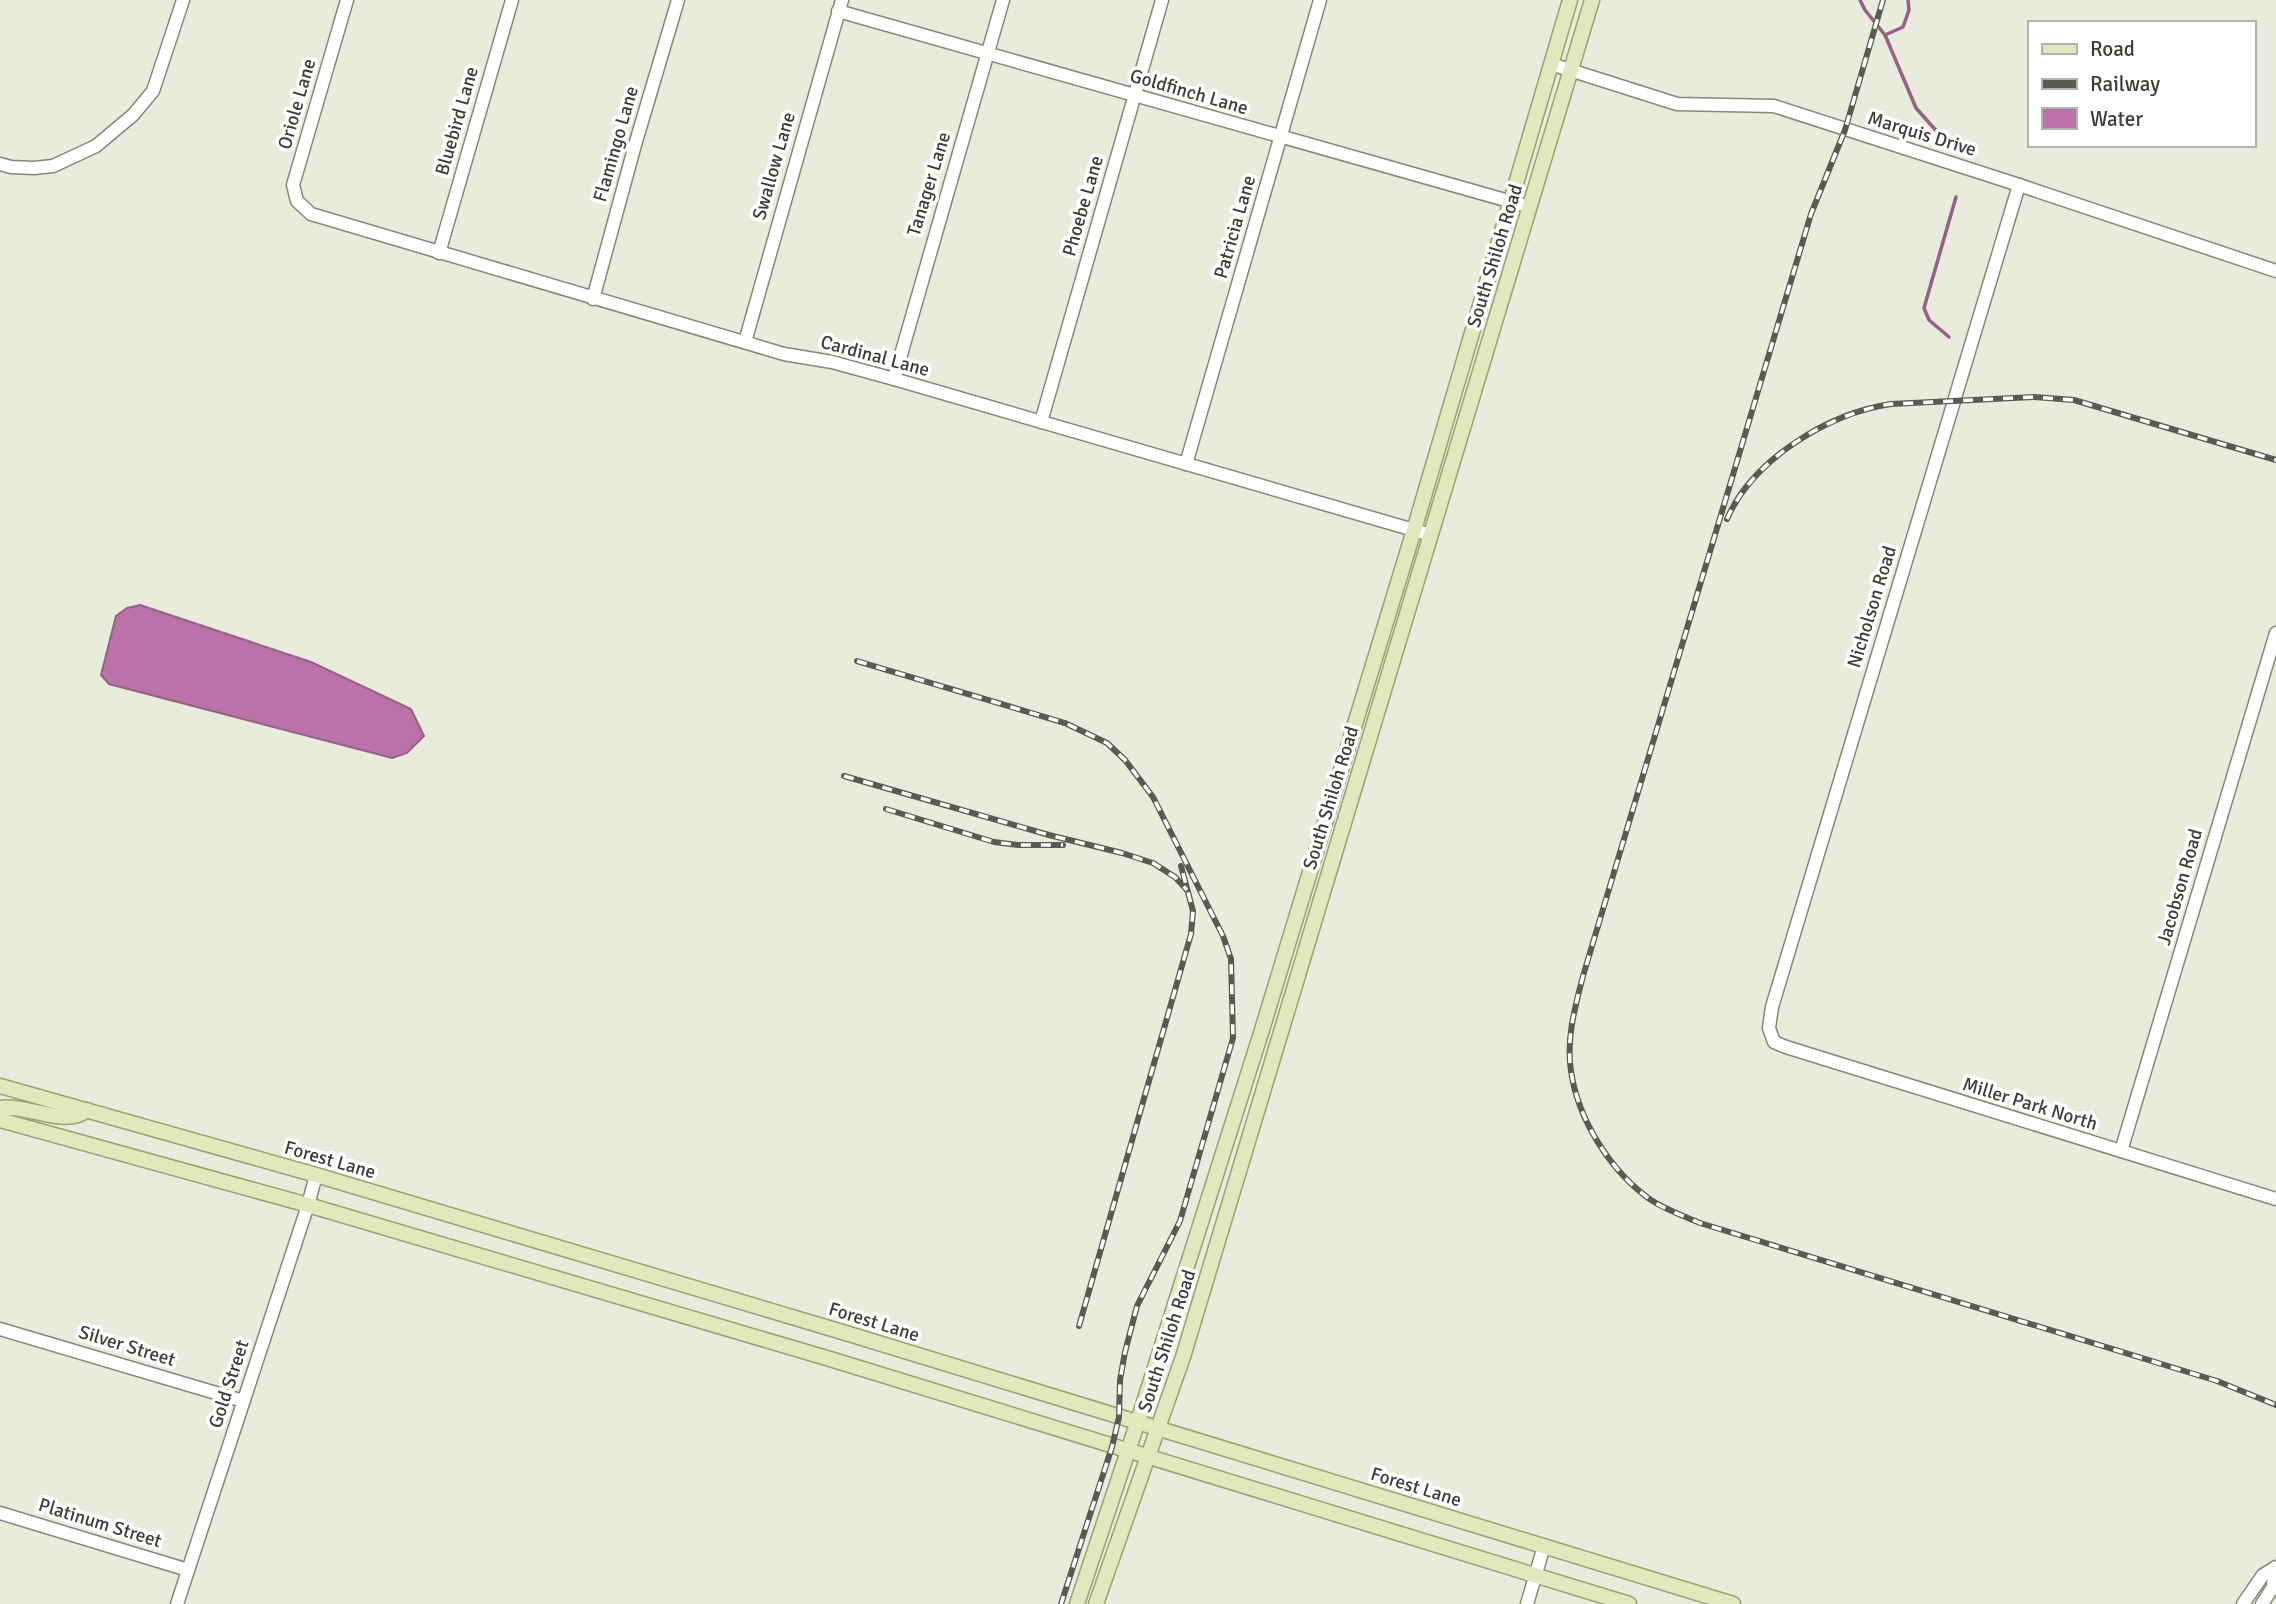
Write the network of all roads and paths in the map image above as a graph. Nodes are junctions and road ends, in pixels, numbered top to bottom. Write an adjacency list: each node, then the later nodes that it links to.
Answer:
1 (183, 0): 16 (street)
2 (347, 0): 20 (street, Oriole Lane)
3 (512, 0): 21 (street, Bluebird Lane)
4 (678, 0): 23 (street, Flamingo Lane)
5 (1003, 0): 11 (street, Tanager Lane)
6 (1162, 0): 14 (street, Phoebe Lane)
7 (1320, 0): 15 (street, Patricia Lane)
8 (1570, 0): 12 (main road, South Shiloh Road)
9 (1592, 0): 13 (main road, South Shiloh Road)
10 (840, 6): 11 (street, Goldfinch Lane); 24 (street, Swallow Lane)
11 (988, 53): 14 (street, Goldfinch Lane); 25 (street, Tanager Lane)
12 (1551, 64): 13 (street, Marquis Drive); 18 (main road, South Shiloh Road)
13 (1571, 70): 17 (street, Marquis Drive); 19 (main road, South Shiloh Road)
14 (1135, 96): 15 (street, Goldfinch Lane); 26 (street, Phoebe Lane)
15 (1281, 138): 18 (street, Goldfinch Lane); 27 (street, Patricia Lane)
16 (0, 164)
17 (2019, 185): 22 (street, Marquis Drive); 31 (street, Nicholson Road)
18 (1510, 202): 19 (street, Goldfinch Lane); 28 (main road, South Shiloh Road)
19 (1530, 207): 29 (main road, South Shiloh Road)
20 (311, 214): 21 (street, Cardinal Lane)
21 (439, 253): 23 (street, Cardinal Lane)
22 (2276, 271)
23 (593, 299): 24 (street, Cardinal Lane)
24 (745, 342): 25 (street, Cardinal Lane)
25 (894, 379): 26 (street, Cardinal Lane)
26 (1041, 422): 27 (street, Cardinal Lane)
27 (1186, 464): 28 (street, Cardinal Lane)
28 (1414, 530): 29 (street, Cardinal Lane); 42 (main road, South Shiloh Road)
29 (1431, 535): 43 (main road, South Shiloh Road)
30 (2276, 633): 36 (street, Jacobson Road)
31 (1774, 1042): 36 (street, Miller Park North)
32 (0, 1086): 34 (main road, Forest Lane)
33 (0, 1108): 34 (main road)
34 (87, 1111): 37 (main road, Forest Lane)
35 (0, 1120): 39 (main road)
36 (2122, 1151): 38 (street, Miller Park North)
37 (316, 1175): 39 (street, Gold Street); 42 (main road, Forest Lane)
38 (2276, 1199)
39 (308, 1205): 41 (street, Gold Street); 44 (main road)
40 (0, 1329): 41 (street, Silver Street)
41 (243, 1401): 49 (street, Gold Street)
42 (1138, 1422): 43 (main road, Forest Lane); 44 (main road, South Shiloh Road)
43 (1159, 1427): 45 (main road, South Shiloh Road); 47 (main road, Forest Lane)
44 (1127, 1451): 45 (main road); 53 (main road, South Shiloh Road)
45 (1149, 1456): 50 (main road); 54 (main road, South Shiloh Road)
46 (0, 1513): 49 (street, Platinum Street)
47 (1544, 1546): 50 (street); 51 (main road, Forest Lane)
48 (2275, 1569): 58 (street); 59 (street)
49 (188, 1570): 52 (street, Gold Street)
50 (1535, 1575): 55 (street); 56 (main road)
51 (1695, 1599): 57 (main road, Forest Lane)
52 (177, 1604)
53 (1077, 1604)
54 (1096, 1604)
55 (1527, 1604)
56 (1629, 1604)
57 (1733, 1604)
58 (2243, 1604)
59 (2262, 1604)

